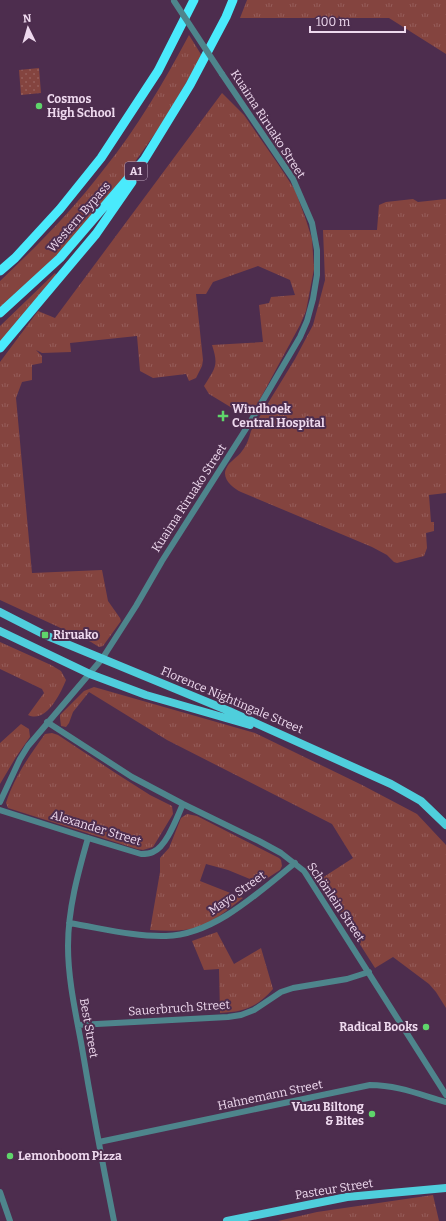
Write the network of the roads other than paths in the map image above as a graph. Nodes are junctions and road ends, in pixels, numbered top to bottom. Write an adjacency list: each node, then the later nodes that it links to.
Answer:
1 (174, 0): 10 (street, Kuaima Riruako Street, bridge)
2 (194, 0): 5 (highway, Western Bypass)
3 (233, 0): 4 (highway, Western Bypass / A1)
4 (144, 160): 6 (highway, Western Bypass / A1); 7 (highway)
5 (0, 271)
6 (0, 313)
7 (0, 348)
8 (0, 612): 10 (main road, Florence Nightingale Street)
9 (0, 631): 11 (main road, Florence Nightingale Street)
10 (102, 659): 11 (street, Kuaima Riruako Street); 16 (main road, Florence Nightingale Street)
11 (90, 674): 12 (street, Kuaima Riruako Street); 17 (main road, Florence Nightingale Street)
12 (48, 722): 13 (street, Kuaima Riruako Street); 14 (street, Schönlein Street)
13 (0, 802)
14 (183, 804): 18 (street, Alexander Street); 19 (street, Schönlein Street)
15 (0, 810): 18 (street, Alexander Street)
16 (446, 824)
17 (446, 831)
18 (88, 838): 20 (street, Best Street)
19 (295, 863): 20 (street, Mayo Street); 21 (street, Schönlein Street)
20 (69, 923): 22 (street, Best Street)
21 (369, 972): 22 (street, Sauerbruch Street); 23 (street, Schönlein Street)
22 (78, 1026): 25 (street, Best Street)
23 (446, 1095)
24 (446, 1102): 25 (street, Hahnemann Street)
25 (99, 1142): 29 (street, Best Street)
26 (446, 1188): 30 (main road, Pasteur Street)
27 (0, 1192): 28 (street)
28 (10, 1221)
29 (114, 1221)
30 (227, 1221)

